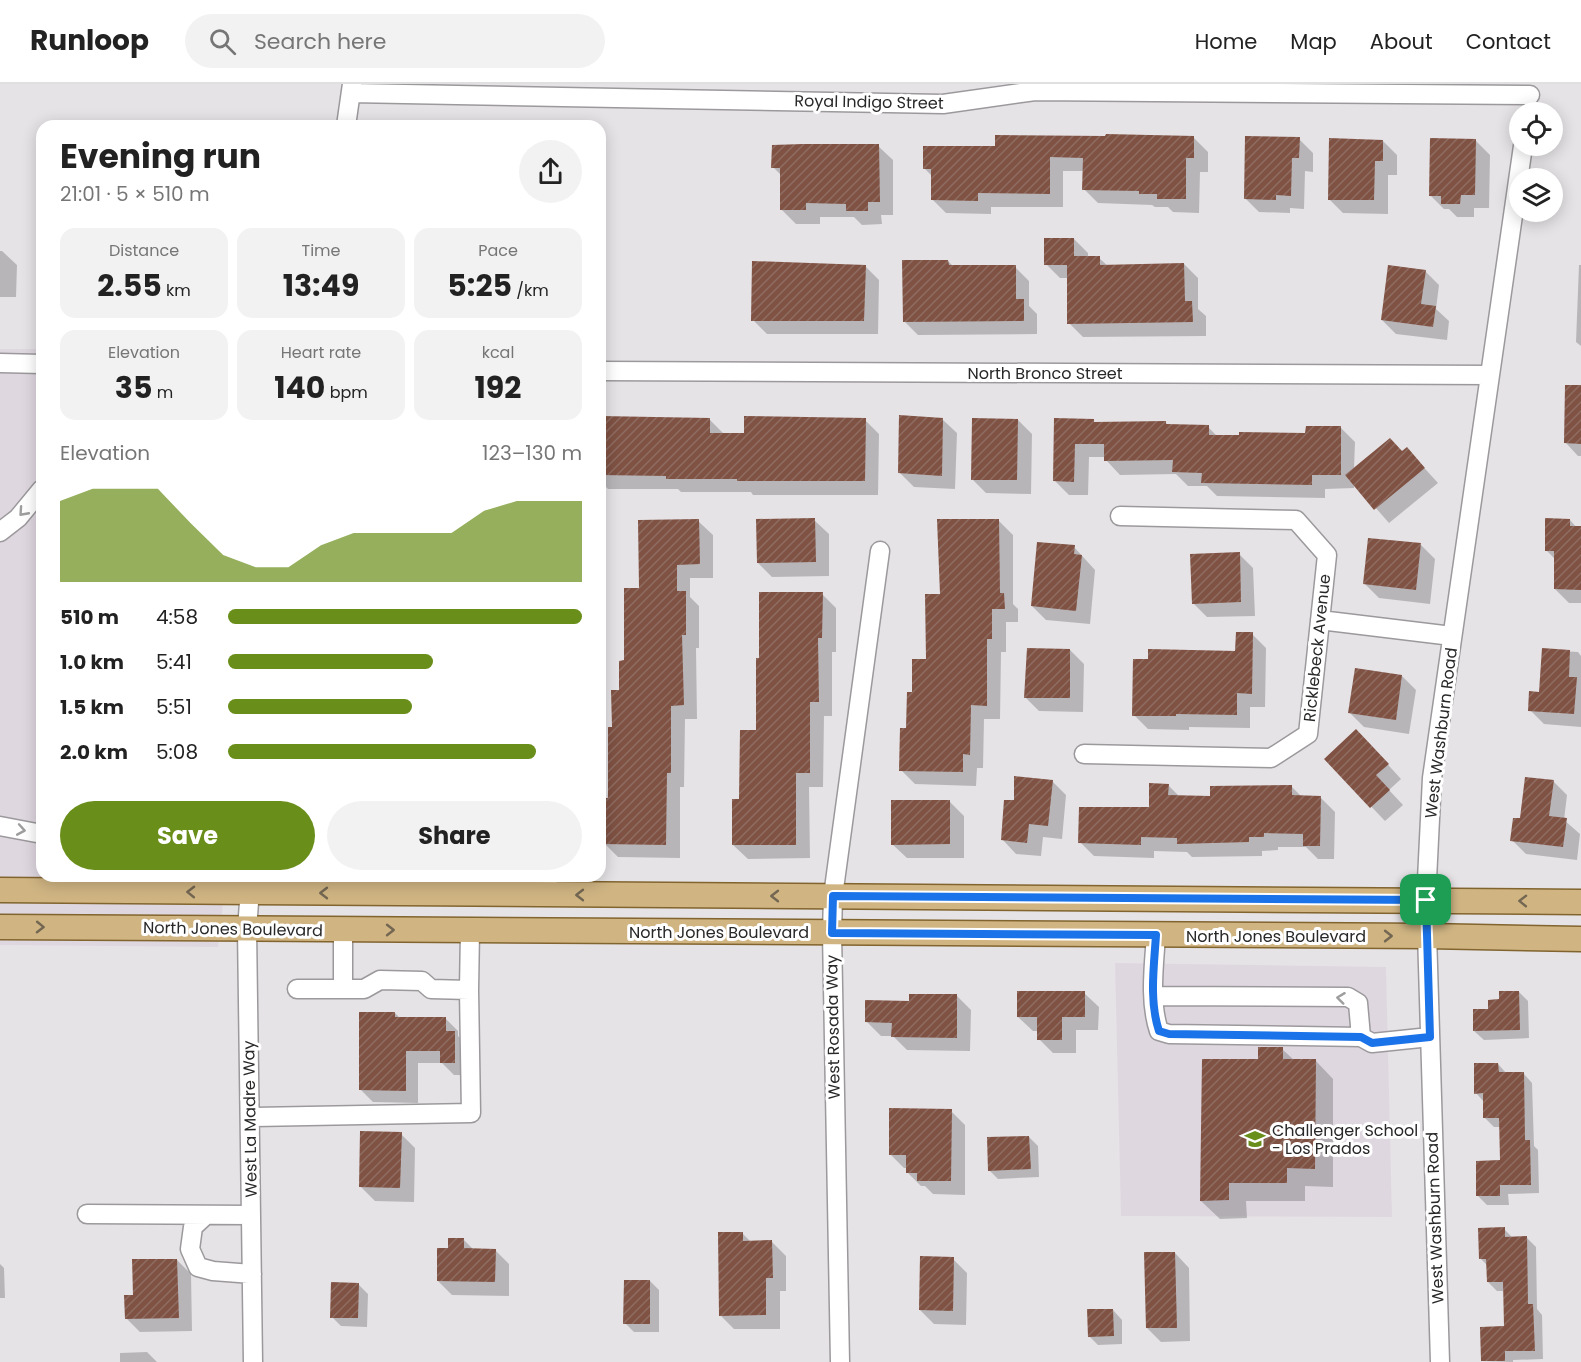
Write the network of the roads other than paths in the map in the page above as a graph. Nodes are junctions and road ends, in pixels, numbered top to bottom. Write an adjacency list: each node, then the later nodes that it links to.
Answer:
1 (351, 88): 2 (street, Royal Indigo Street); 3 (street)
2 (1529, 97)
3 (347, 120)
4 (1522, 156): 8 (street, West Washburn Road)
5 (0, 363): 6 (street)
6 (36, 364)
7 (606, 371): 8 (street, North Bronco Street)
8 (1490, 375): 14 (street, West Washburn Road)
9 (36, 496): 11 (street, one-way to 11)
10 (1120, 516): 13 (street, Ricklebeck Avenue)
11 (0, 532)
12 (880, 551): 21 (street, West Rosada Way)
13 (1320, 620): 14 (street); 15 (street, Ricklebeck Avenue)
14 (1452, 636): 22 (street, West Washburn Road)
15 (1084, 754)
16 (0, 826): 17 (street, one-way to 17)
17 (36, 833)
18 (250, 884): 19 (main road, one-way to 18); 20 (main road, one-way to 20); 25 (street, West La Madre Way)
19 (547, 885): 21 (main road, one-way to 19)
20 (0, 890)
21 (833, 896): 22 (main road); 28 (street, West Rosada Way)
22 (1426, 900): 23 (main road, one-way to 22); 30 (street, West Washburn Road)
23 (1581, 902)
24 (0, 927): 25 (main road, North Jones Boulevard, one-way to 25)
25 (247, 929): 26 (main road, North Jones Boulevard); 38 (street, West La Madre Way)
26 (343, 930): 27 (main road, North Jones Boulevard, one-way to 27); 33 (street)
27 (470, 931): 28 (main road, North Jones Boulevard); 34 (street)
28 (832, 933): 29 (main road, North Jones Boulevard); 44 (street, West Rosada Way)
29 (1156, 935): 30 (main road, North Jones Boulevard, one-way to 30); 35 (street)
30 (1427, 936): 31 (main road, North Jones Boulevard); 37 (street, West Washburn Road)
31 (1581, 939)
32 (297, 989): 33 (street)
33 (343, 989): 34 (street)
34 (469, 990): 38 (street)
35 (1154, 996): 36 (street); 36 (street, one-way to 35)
36 (1361, 1037): 37 (street)
37 (1430, 1037): 45 (street, West Washburn Road)
38 (250, 1117): 41 (street, West La Madre Way)
39 (87, 1214): 40 (street)
40 (207, 1215): 41 (street); 42 (street)
41 (251, 1215): 42 (street, West La Madre Way)
42 (252, 1274): 43 (street, West La Madre Way)
43 (253, 1362)
44 (840, 1362)
45 (1440, 1362)

